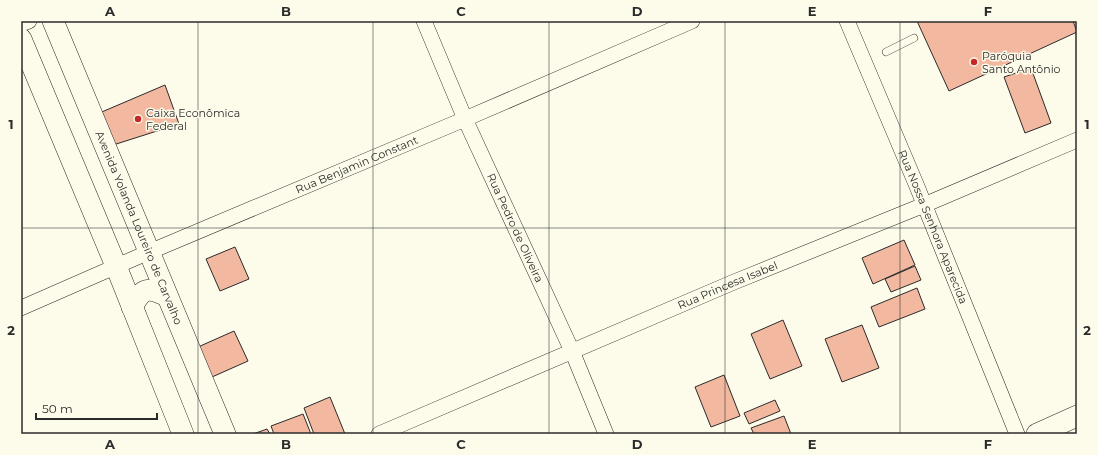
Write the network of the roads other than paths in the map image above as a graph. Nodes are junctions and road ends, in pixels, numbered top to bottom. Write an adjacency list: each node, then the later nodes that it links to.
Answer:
1 (29, 21): 6 (street)
2 (53, 21): 13 (main road, Avenida Yolanda Loureiro de Carvalho)
3 (424, 21): 10 (street, Rua Pedro de Oliveira)
4 (692, 21): 10 (street, Rua Benjamin Constant)
5 (847, 21): 12 (street, Rua Nossa Senhora Aparecida)
6 (21, 24)
7 (914, 38): 9 (lane)
8 (21, 39): 14 (main road)
9 (886, 52)
10 (465, 119): 13 (street, Rua Benjamin Constant); 18 (street, Rua Pedro de Oliveira)
11 (1077, 140): 12 (street, Rua Princesa Isabel)
12 (924, 205): 18 (street, Rua Princesa Isabel); 24 (street, Rua Nossa Senhora Aparecida)
13 (149, 252): 14 (street, Rua Benjamin Constant); 15 (main road, Avenida Yolanda Loureiro de Carvalho)
14 (116, 266): 16 (main road); 17 (street, Rua Benjamin Constant)
15 (167, 296): 16 (main road); 21 (main road, Avenida Yolanda Loureiro de Carvalho)
16 (132, 307): 20 (main road)
17 (21, 308)
18 (572, 351): 22 (street, Rua Princesa Isabel); 23 (street, Rua Pedro de Oliveira)
19 (1076, 423): 25 (main road)
20 (183, 434)
21 (225, 434)
22 (379, 434)
23 (606, 434)
24 (1017, 434)
25 (1037, 434)

